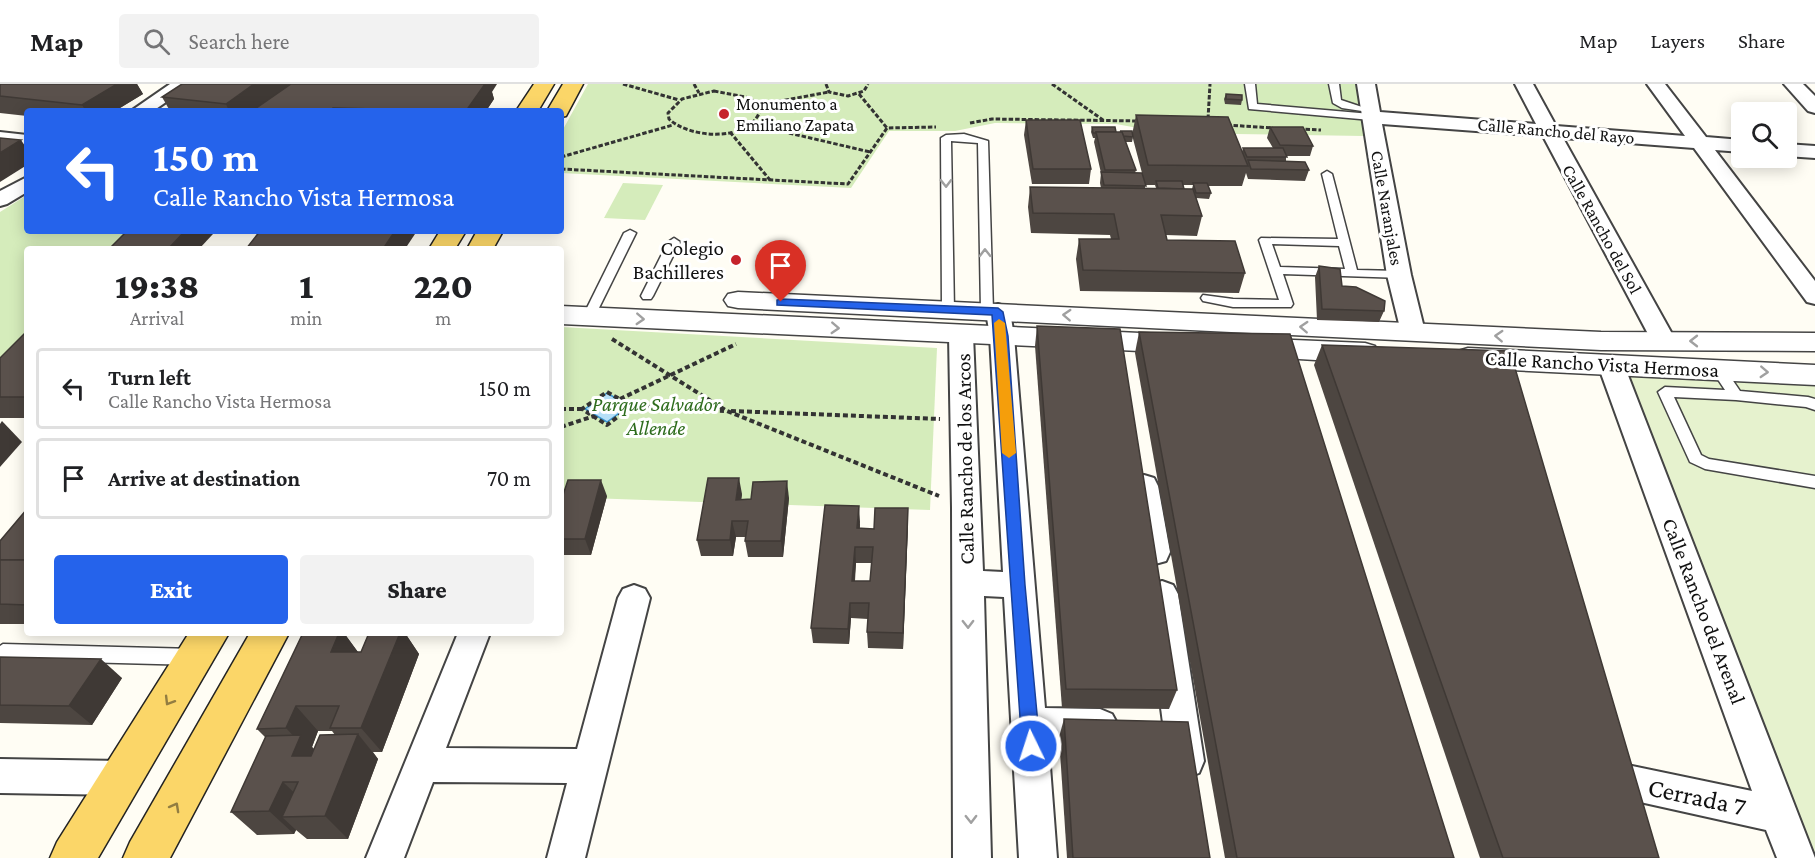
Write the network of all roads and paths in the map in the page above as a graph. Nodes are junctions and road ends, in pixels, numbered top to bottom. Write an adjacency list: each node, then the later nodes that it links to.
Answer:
1 (183, 84): 22 (street)
2 (544, 84): 23 (main road)
3 (573, 84): 24 (main road)
4 (623, 84): 19 (path)
5 (694, 84): 17 (path)
6 (826, 84): 16 (path)
7 (869, 84): 18 (path)
8 (1052, 84): 26 (path)
9 (1210, 84): 30 (path)
10 (1250, 84): 25 (lane)
11 (1334, 84): 25 (lane)
12 (1366, 84): 25 (street, Calle Naranjales)
13 (1524, 84): 38 (street, Calle Rancho del Sol)
14 (1656, 84): 42 (street)
15 (1793, 84): 21 (street)
16 (829, 92): 18 (path); 20 (path)
17 (699, 93): 19 (path); 20 (path)
18 (859, 94): 34 (path)
19 (680, 100): 31 (path)
20 (759, 105): 28 (path)
21 (1815, 107)
22 (145, 108)
23 (529, 108)
24 (560, 108)
25 (1370, 114): 38 (street, Calle Rancho del Rayo); 58 (street, Calle Naranjales)
26 (1103, 120): 27 (path); 29 (path)
27 (1150, 122)
28 (750, 123): 39 (path); 45 (path)
29 (963, 124)
30 (1208, 124)
31 (674, 125): 39 (path); 47 (path)
32 (1220, 125): 35 (path)
33 (944, 127): 34 (path)
34 (887, 128): 45 (path)
35 (1279, 128)
36 (1291, 129): 37 (path)
37 (1326, 130)
38 (1549, 130): 42 (street, Calle Rancho del Rayo); 68 (street, Calle Rancho del Sol)
39 (730, 132): 50 (path)
40 (0, 138): 41 (street)
41 (24, 141)
42 (1700, 143): 43 (street, Calle Rancho del Rayo); 60 (street)
43 (1731, 145)
44 (1797, 151): 46 (street)
45 (870, 152): 50 (path)
46 (1815, 152)
47 (564, 156)
48 (564, 169): 50 (path)
49 (1327, 174): 55 (lane)
50 (770, 180)
51 (24, 185): 52 (street)
52 (0, 200)
53 (630, 233): 62 (lane)
54 (674, 242): 59 (lane)
55 (1343, 243): 56 (lane); 57 (lane)
56 (1275, 270): 57 (lane); 61 (lane)
57 (1352, 273): 58 (lane)
58 (1399, 274): 66 (street, Calle Naranjales)
59 (646, 296): 62 (street, Calle Rancho Vista Hermosa); 64 (street, Calle Rancho Vista Hermosa)
60 (1815, 297)
61 (1207, 298)
62 (577, 306): 65 (street, Calle Rancho Vista Hermosa, one-way to 65); 72 (path)
63 (995, 320): 64 (street, Calle Rancho Vista Hermosa); 64 (lane, one-way to 64); 67 (street, Calle Rancho Vista Hermosa); 88 (street, Calle Rancho de los Arcos)
64 (955, 322): 65 (street, Calle Rancho Vista Hermosa, one-way to 64); 81 (street, Calle Rancho de los Arcos)
65 (777, 325): 72 (path)
66 (1413, 332): 67 (street, Calle Rancho Vista Hermosa, one-way to 67); 68 (street, Calle Rancho Vista Hermosa, one-way to 66)
67 (1120, 341): 70 (street, Calle Rancho Vista Hermosa)
68 (1664, 341): 69 (street, Calle Rancho Vista Hermosa, one-way to 68)
69 (1815, 342)
70 (1611, 365): 71 (street, Calle Rancho Vista Hermosa); 103 (street, Calle Rancho del Arenal)
71 (1718, 369): 73 (street, Calle Rancho Vista Hermosa, one-way to 73); 74 (lane)
72 (670, 375): 75 (path); 79 (path)
73 (1814, 389): 74 (lane)
74 (1736, 395): 84 (lane)
75 (620, 399): 76 (path); 78 (path)
76 (632, 406): 79 (path); 80 (path)
77 (564, 409): 78 (path)
78 (582, 409): 80 (path)
79 (727, 411): 81 (path); 85 (path)
80 (594, 417): 82 (path)
81 (964, 420): 85 (street, Calle Rancho de los Arcos)
82 (564, 426)
83 (1139, 458): 86 (street)
84 (1815, 482)
85 (967, 508): 87 (street, Calle Rancho de los Arcos)
86 (1155, 552)
87 (967, 583): 88 (street, Calle Rancho de los Arcos); 108 (street, Calle Rancho de los Arcos, one-way to 108)
88 (1018, 585): 95 (street, Calle Rancho de los Arcos)
89 (1162, 594): 96 (street)
90 (634, 598): 98 (street)
91 (268, 636): 105 (main road, one-way to 91)
92 (473, 636): 97 (street)
93 (203, 645): 94 (lane); 100 (main road, one-way to 100)
94 (3, 652)
95 (1030, 724): 96 (street); 109 (street, Calle Rancho de los Arcos)
96 (1180, 727): 102 (street)
97 (422, 765): 98 (street); 106 (street)
98 (589, 766): 107 (street)
99 (0, 776): 100 (street)
100 (122, 778): 104 (main road)
101 (1613, 779): 103 (street, Cerrada 7)
102 (1192, 792)
103 (1781, 815): 110 (street, Calle Rancho del Arenal)
104 (73, 858)
105 (146, 858)
106 (385, 858)
107 (566, 858)
108 (972, 858)
109 (1038, 858)
110 (1796, 858)

